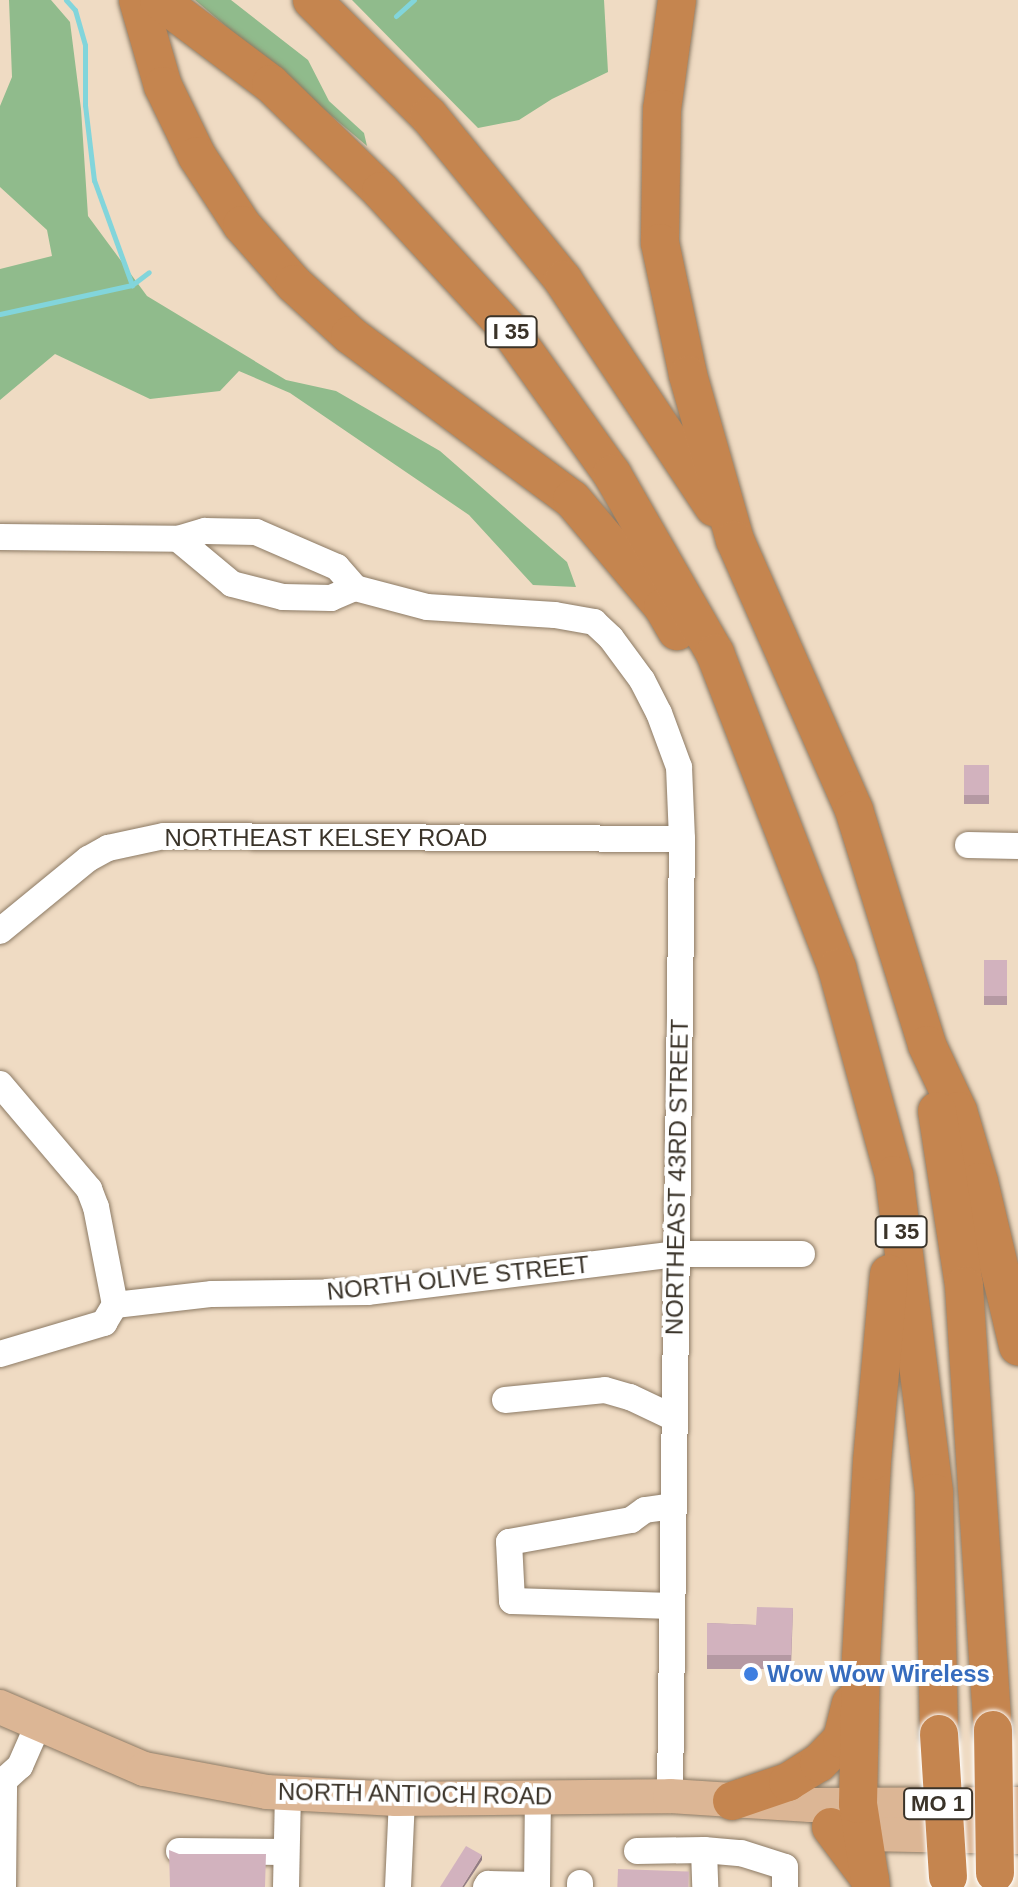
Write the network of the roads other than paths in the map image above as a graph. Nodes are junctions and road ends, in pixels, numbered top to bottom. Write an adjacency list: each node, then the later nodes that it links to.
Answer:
1 (138, 0): 9 (highway)
2 (159, 0): 9 (highway, I 35)
3 (312, 0): 7 (highway, I 35)
4 (677, 0): 7 (highway)
5 (0, 537): 6 (street)
6 (178, 539): 8 (street); 8 (street)
7 (735, 540): 14 (highway, I 35)
8 (355, 588): 10 (street, NORTHEAST 43RD STREET)
9 (753, 751): 16 (highway, I 35)
10 (682, 839): 13 (street, NORTHEAST KELSEY ROAD); 17 (street, NORTHEAST 43RD STREET)
11 (968, 845): 12 (street)
12 (1018, 846)
13 (0, 931)
14 (927, 1045): 20 (highway); 42 (highway, I 35, bridge)
15 (0, 1084): 19 (street)
16 (894, 1175): 26 (highway); 43 (highway, I 35, bridge)
17 (676, 1254): 18 (street, NORTH OLIVE STREET); 19 (street, NORTH OLIVE STREET); 23 (street, NORTHEAST 43RD STREET)
18 (802, 1254)
19 (115, 1305): 21 (street)
20 (1018, 1346)
21 (0, 1354)
22 (505, 1400): 23 (street)
23 (674, 1418): 24 (street, NORTHEAST 43RD STREET)
24 (673, 1506): 25 (street, NORTHEAST 43RD STREET); 25 (street)
25 (672, 1606): 31 (street, NORTHEAST 43RD STREET)
26 (861, 1658): 34 (highway); 36 (highway)
27 (0, 1707): 28 (main road, MO 1)
28 (38, 1725): 29 (street); 30 (main road, NORTH ANTIOCH ROAD / MO 1)
29 (2, 1783): 46 (street)
30 (288, 1793): 33 (main road, NORTH ANTIOCH ROAD / MO 1); 41 (street)
31 (670, 1796): 32 (main road, NORTH ANTIOCH ROAD / MO 1); 34 (main road, NORTH ANTIOCH ROAD / MO 1)
32 (538, 1797): 33 (main road, NORTH ANTIOCH ROAD / MO 1); 45 (street)
33 (402, 1799): 48 (street)
34 (732, 1801): 36 (main road, NORTH ANTIOCH ROAD / MO 1)
35 (1018, 1804): 36 (main road, NORTH ANTIOCH ROAD / MO 1)
36 (851, 1822): 37 (main road, NORTH ANTIOCH ROAD / MO 1); 44 (highway)
37 (1018, 1837)
38 (704, 1850): 40 (street); 50 (street); 51 (street)
39 (179, 1851): 41 (street)
40 (637, 1851)
41 (286, 1852): 47 (street)
42 (996, 1880)
43 (948, 1882)
44 (871, 1883)
45 (537, 1886): 49 (street)
46 (3, 1887)
47 (286, 1887)
48 (398, 1887)
49 (486, 1887)
50 (705, 1887)
51 (785, 1887)

